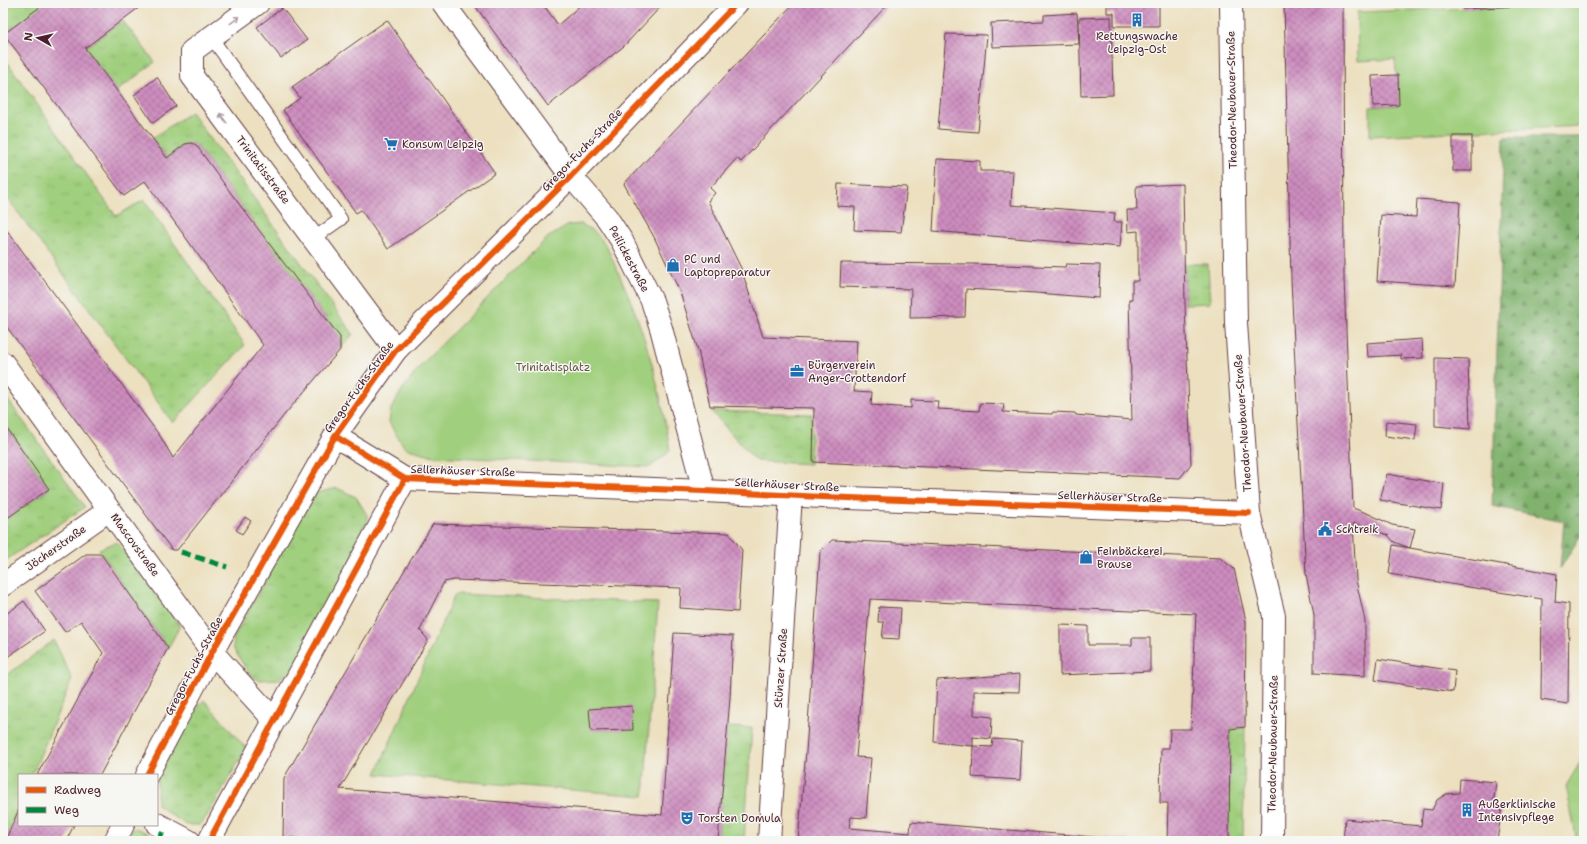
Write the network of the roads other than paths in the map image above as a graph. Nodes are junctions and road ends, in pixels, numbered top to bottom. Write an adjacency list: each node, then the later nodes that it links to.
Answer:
1 (258, 3): 5 (street, Trinitatisstraße, one-way to 1)
2 (443, 3): 6 (street, Peilickestraße)
3 (738, 3): 6 (street, Gregor-Fuchs-Straße)
4 (1231, 3): 15 (street, Theodor-Neubauer-Straße)
5 (211, 38): 7 (street, Trinitatisstraße, one-way to 5); 7 (lane)
6 (571, 176): 8 (street, Gregor-Fuchs-Straße); 12 (street, Peilickestraße)
7 (314, 238): 8 (street, Trinitatisstraße)
8 (396, 350): 10 (street, Gregor-Fuchs-Straße)
9 (3, 363): 14 (street, Mascovstraße)
10 (336, 436): 11 (street, Sellerhäuser Straße); 17 (street, Gregor-Fuchs-Straße)
11 (405, 478): 12 (street, Sellerhäuser Straße); 18 (street)
12 (704, 490): 13 (street, Sellerhäuser Straße)
13 (792, 495): 15 (street, Sellerhäuser Straße); 25 (street, Stünzer Straße)
14 (109, 510): 16 (street, Jöcherstraße); 17 (street, Mascovstraße)
15 (1249, 513): 26 (street, Theodor-Neubauer-Straße)
16 (3, 585)
17 (212, 652): 18 (street, Mascovstraße); 19 (street, Gregor-Fuchs-Straße)
18 (274, 720): 24 (street)
19 (149, 774)
20 (158, 825): 23 (street)
21 (122, 826): 22 (street)
22 (115, 841)
23 (189, 841)
24 (209, 841)
25 (769, 841)
26 (1272, 841)

